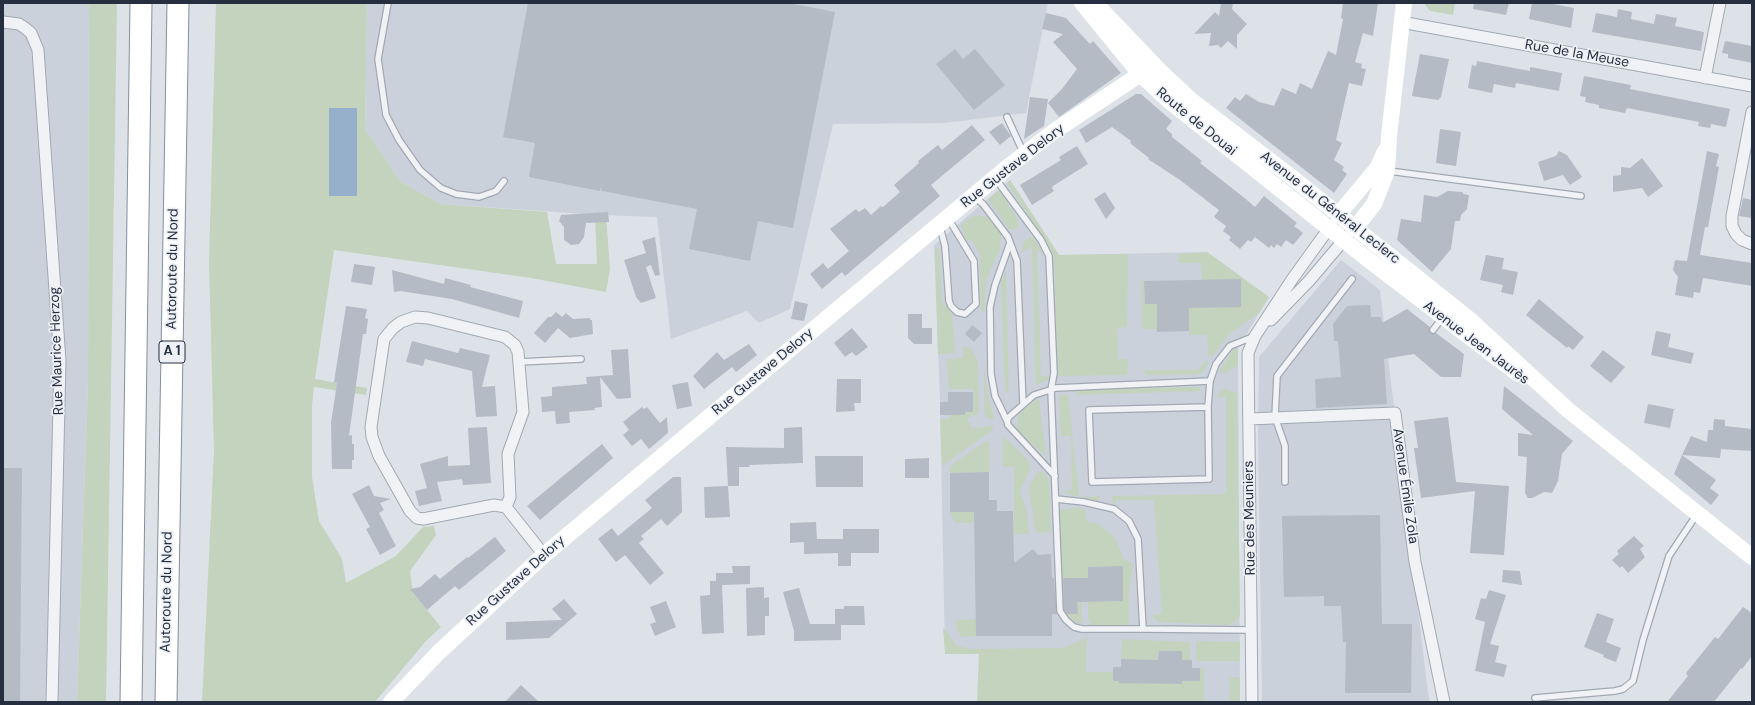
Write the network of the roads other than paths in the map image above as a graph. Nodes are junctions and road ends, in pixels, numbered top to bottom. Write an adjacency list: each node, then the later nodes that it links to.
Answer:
1 (141, 3): 58 (highway)
2 (178, 3): 59 (highway, Autoroute du Nord / A 1)
3 (388, 3): 20 (lane)
4 (1082, 3): 11 (main road, Route de Douai)
5 (1095, 3): 10 (main road, Avenue du Général Leclerc)
6 (1404, 3): 9 (main road)
7 (1720, 3): 12 (street)
8 (3, 22): 57 (street, Rue Maurice Herzog)
9 (1401, 22): 12 (street, Rue de la Meuse); 16 (main road)
10 (1153, 64): 11 (main road, Rue Gustave Delory); 24 (main road, Avenue du Général Leclerc)
11 (1140, 74): 17 (main road, Rue Gustave Delory); 26 (main road, Route de Douai)
12 (1706, 78): 13 (street, Rue de la Meuse)
13 (1752, 86)
14 (1752, 112): 31 (street)
15 (1007, 117): 17 (lane)
16 (1389, 136): 18 (main road); 24 (main road)
17 (1024, 154): 19 (main road, Rue Gustave Delory)
18 (1387, 171): 22 (lane); 23 (main road)
19 (995, 178): 21 (main road, Rue Gustave Delory); 40 (lane)
20 (504, 181)
21 (973, 196): 25 (main road, Rue Gustave Delory); 30 (lane)
22 (1581, 196)
23 (1374, 204): 27 (main road); 29 (main road)
24 (1338, 214): 26 (street, Rue des Meuniers); 27 (main road, Avenue du Général Leclerc)
25 (943, 221): 25 (lane); 52 (main road, Rue Gustave Delory)
26 (1330, 228): 28 (main road, Route de Douai); 36 (street, Rue des Meuniers)
27 (1355, 228): 28 (street, Rue des Meuniers); 29 (main road, Avenue du Général Leclerc)
28 (1344, 240): 32 (main road, Avenue du Général Leclerc); 36 (street, Rue des Meuniers)
29 (1370, 240): 43 (main road, Avenue du Général Leclerc)
30 (1010, 243): 41 (lane); 46 (lane)
31 (1752, 244)
32 (1386, 273): 34 (main road, Avenue Jean Jaurès)
33 (1352, 279): 44 (lane)
34 (1443, 317): 35 (lane); 43 (main road, Avenue Jean Jaurès)
35 (1433, 330)
36 (1256, 336): 39 (lane); 45 (street, Rue des Meuniers)
37 (581, 359): 38 (lane)
38 (519, 362): 50 (street); 50 (street)
39 (1210, 381): 40 (lane); 42 (lane)
40 (1051, 390): 41 (lane); 47 (lane)
41 (1023, 404): 46 (lane)
42 (1208, 407): 42 (lane)
43 (1568, 410): 51 (main road)
44 (1275, 417): 45 (street, Avenue Émile Zola); 48 (lane); 62 (street, Avenue Émile Zola)
45 (1249, 418): 55 (street, Rue des Meuniers)
46 (1006, 421): 47 (lane)
47 (1055, 476): 49 (lane)
48 (1285, 482)
49 (1056, 499): 54 (lane); 54 (lane)
50 (506, 507): 52 (street)
51 (1698, 514): 53 (main road); 56 (lane)
52 (544, 555): 60 (main road, Rue Gustave Delory)
53 (1752, 557)
54 (1143, 628): 55 (lane)
55 (1252, 630): 61 (street, Rue des Meuniers)
56 (1535, 698)
57 (52, 702)
58 (130, 702)
59 (166, 702)
60 (391, 702)
61 (1252, 702)
62 (1444, 702)

